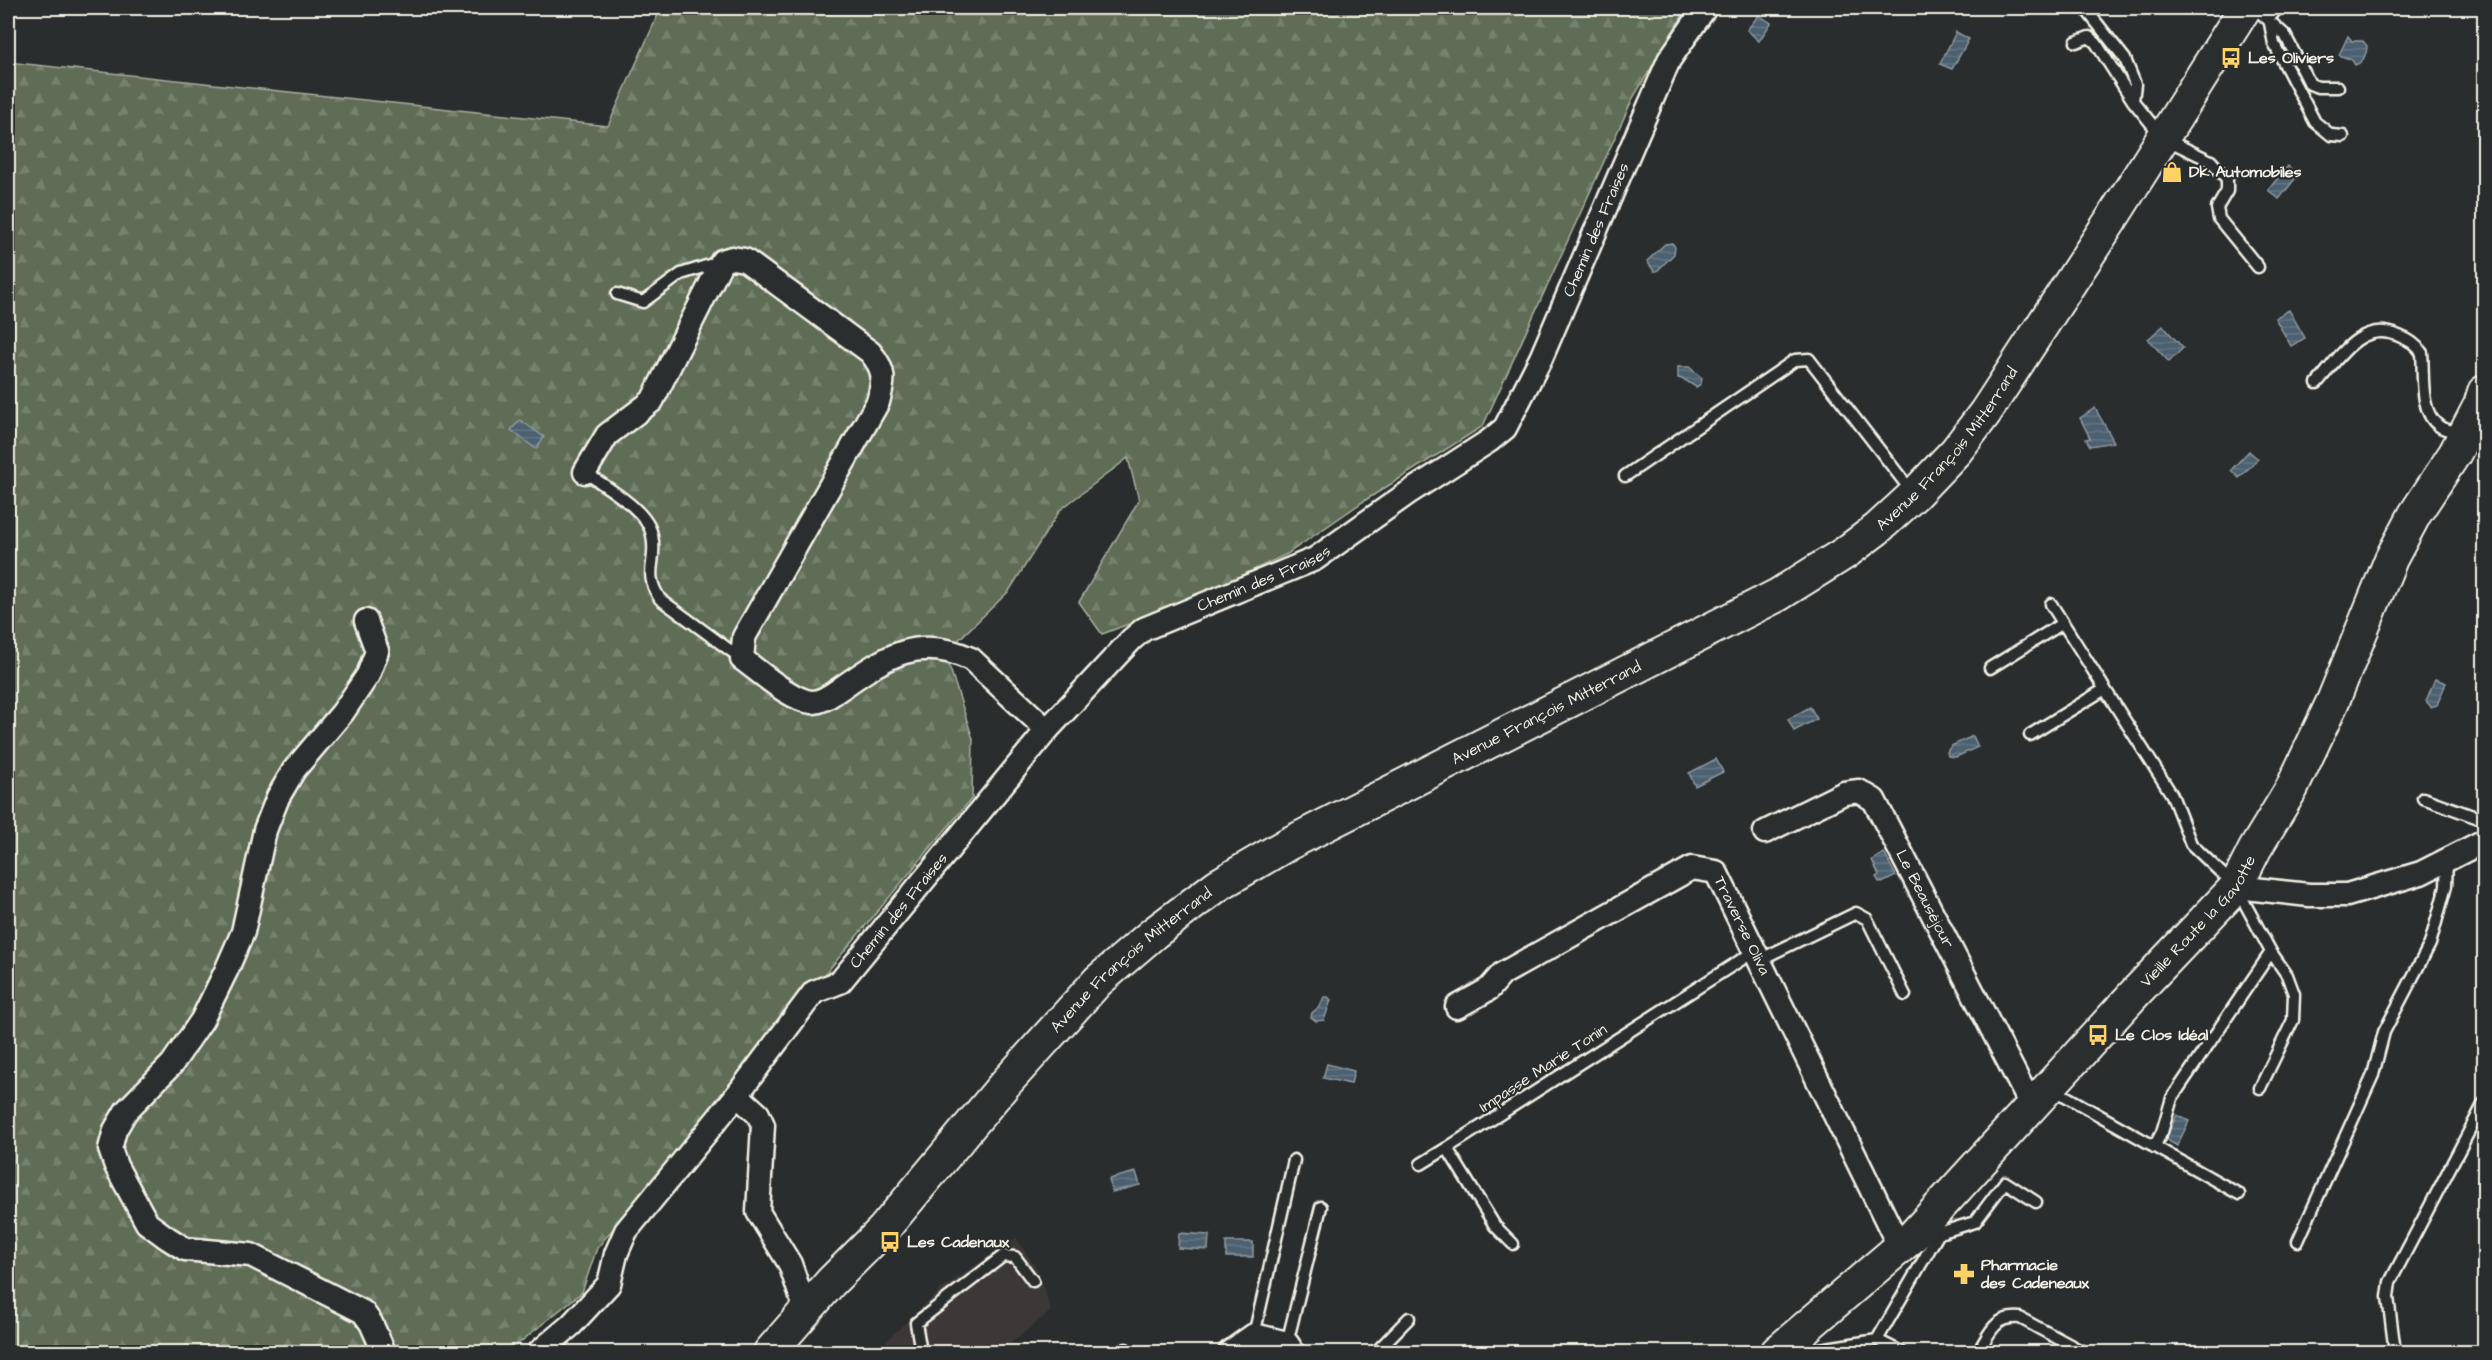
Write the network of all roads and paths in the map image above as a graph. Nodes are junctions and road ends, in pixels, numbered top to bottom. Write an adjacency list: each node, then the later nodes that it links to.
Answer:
1 (1705, 8): 26 (street, Chemin des Fraises)
2 (2085, 8): 8 (lane)
3 (2255, 8): 5 (lane)
4 (2278, 8): 5 (lane)
5 (2257, 13): 7 (lane); 9 (lane); 10 (main road, Avenue François Mitterrand)
6 (2076, 42): 8 (lane)
7 (2338, 87)
8 (2133, 102): 10 (lane)
9 (2343, 136)
10 (2163, 138): 12 (lane); 19 (main road, Avenue François Mitterrand)
11 (722, 261): 13 (lane); 17 (street); 23 (street)
12 (2258, 267)
13 (618, 294)
14 (2317, 383): 16 (lane)
15 (2484, 392): 16 (main road, Vieille Route la Gavotte)
16 (2466, 432): 33 (main road, Vieille Route la Gavotte)
17 (585, 472): 23 (lane)
18 (1625, 476): 19 (lane)
19 (1914, 495): 54 (main road, Avenue François Mitterrand)
20 (2051, 604): 22 (lane)
21 (366, 621): 61 (street)
22 (2063, 623): 24 (lane); 25 (lane)
23 (742, 659): 26 (street)
24 (1990, 668)
25 (2104, 688): 27 (lane); 33 (lane)
26 (1047, 730): 39 (street, Chemin des Fraises)
27 (2030, 735)
28 (2423, 798): 29 (lane)
29 (2484, 820)
30 (1765, 832): 40 (street, Le Beauséjour)
31 (2484, 841): 32 (street)
32 (2446, 862): 33 (street); 50 (lane)
33 (2236, 887): 34 (lane); 40 (main road, Vieille Route la Gavotte)
34 (2271, 952): 38 (lane); 42 (lane)
35 (1757, 956): 36 (lane, Impasse Marie Tonin); 37 (street, Traverse Oliva); 43 (lane, Impasse Marie Tonin); 52 (street, Traverse Oliva)
36 (1905, 995)
37 (1457, 1007)
38 (2260, 1088)
39 (737, 1095): 54 (street); 62 (street, Chemin des Fraises)
40 (2041, 1098): 42 (lane); 49 (main road, Vieille Route la Gavotte)
41 (2484, 1103): 69 (lane)
42 (2154, 1147): 46 (lane)
43 (1447, 1148): 45 (lane, Impasse Marie Tonin); 51 (lane)
44 (1294, 1160): 56 (lane)
45 (1421, 1164)
46 (2239, 1194)
47 (2036, 1202): 49 (lane)
48 (1321, 1207): 58 (lane)
49 (1938, 1222): 52 (main road, Vieille Route la Gavotte); 57 (lane)
50 (2298, 1241)
51 (1513, 1244)
52 (1900, 1248): 60 (main road, Vieille Route la Gavotte)
53 (1033, 1281): 63 (lane)
54 (807, 1311): 59 (main road, Avenue François Mitterrand)
55 (1409, 1318): 65 (lane)
56 (1254, 1335): 58 (street); 64 (street)
57 (1877, 1340): 60 (lane); 66 (lane)
58 (1290, 1348)
59 (774, 1351)
60 (1780, 1351)
61 (384, 1353)
62 (538, 1353)
63 (921, 1353)
64 (1230, 1353)
65 (1376, 1353)
66 (1901, 1353)
67 (1978, 1353): 68 (lane)
68 (2083, 1353)
69 (2395, 1353)

